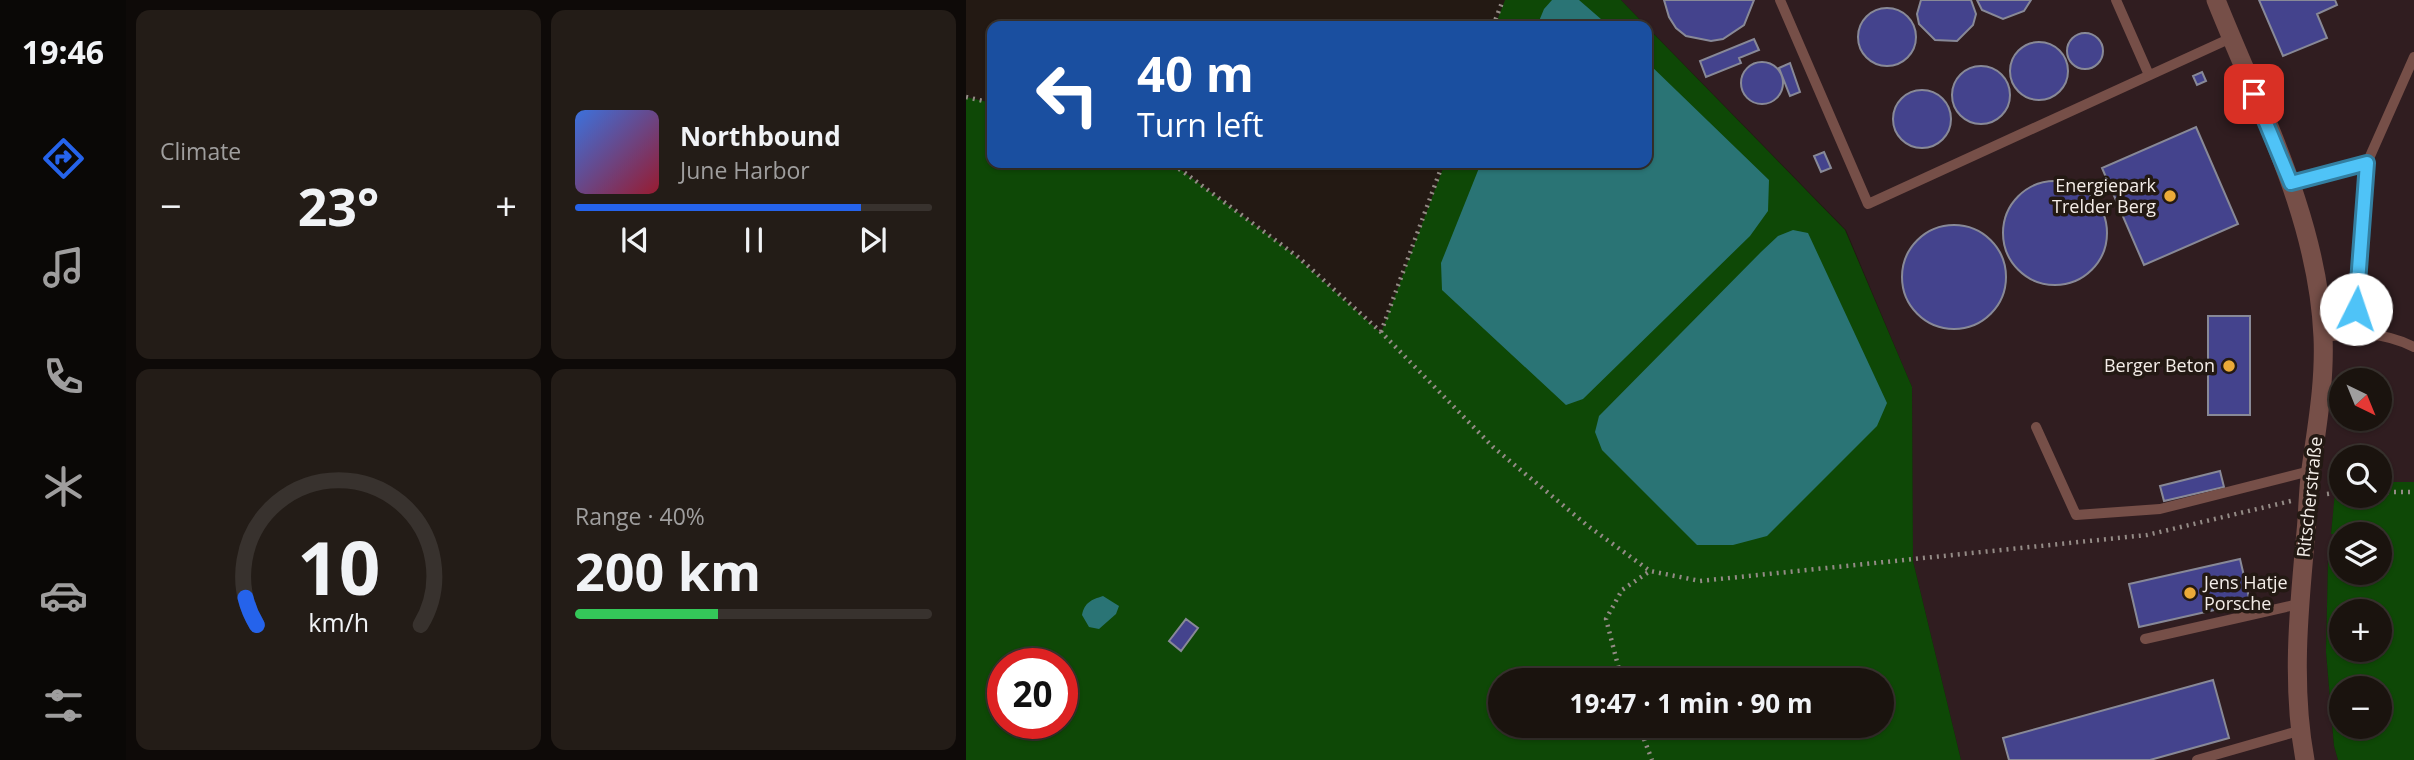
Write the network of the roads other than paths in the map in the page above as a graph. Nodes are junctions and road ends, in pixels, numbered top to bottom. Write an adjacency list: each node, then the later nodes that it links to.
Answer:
1 (1780, 0): 6 (lane)
2 (2116, 0): 6 (lane)
3 (2216, 0): 4 (street, Ritscherstraße)
4 (2231, 38): 6 (lane); 8 (street, Ritscherstraße)
5 (2414, 57): 7 (lane)
6 (2149, 75)
7 (2367, 163): 8 (lane); 9 (lane)
8 (2291, 183): 10 (street, Ritscherstraße)
9 (2354, 333): 10 (lane); 11 (lane)
10 (2323, 337): 13 (street, Ritscherstraße)
11 (2414, 347)
12 (2036, 427): 13 (lane)
13 (2310, 471): 14 (street, Ritscherstraße)
14 (2299, 604): 15 (lane); 16 (street, Ritscherstraße)
15 (2145, 639)
16 (2302, 730): 17 (lane); 18 (street, Ritscherstraße)
17 (2197, 760)
18 (2305, 760)

